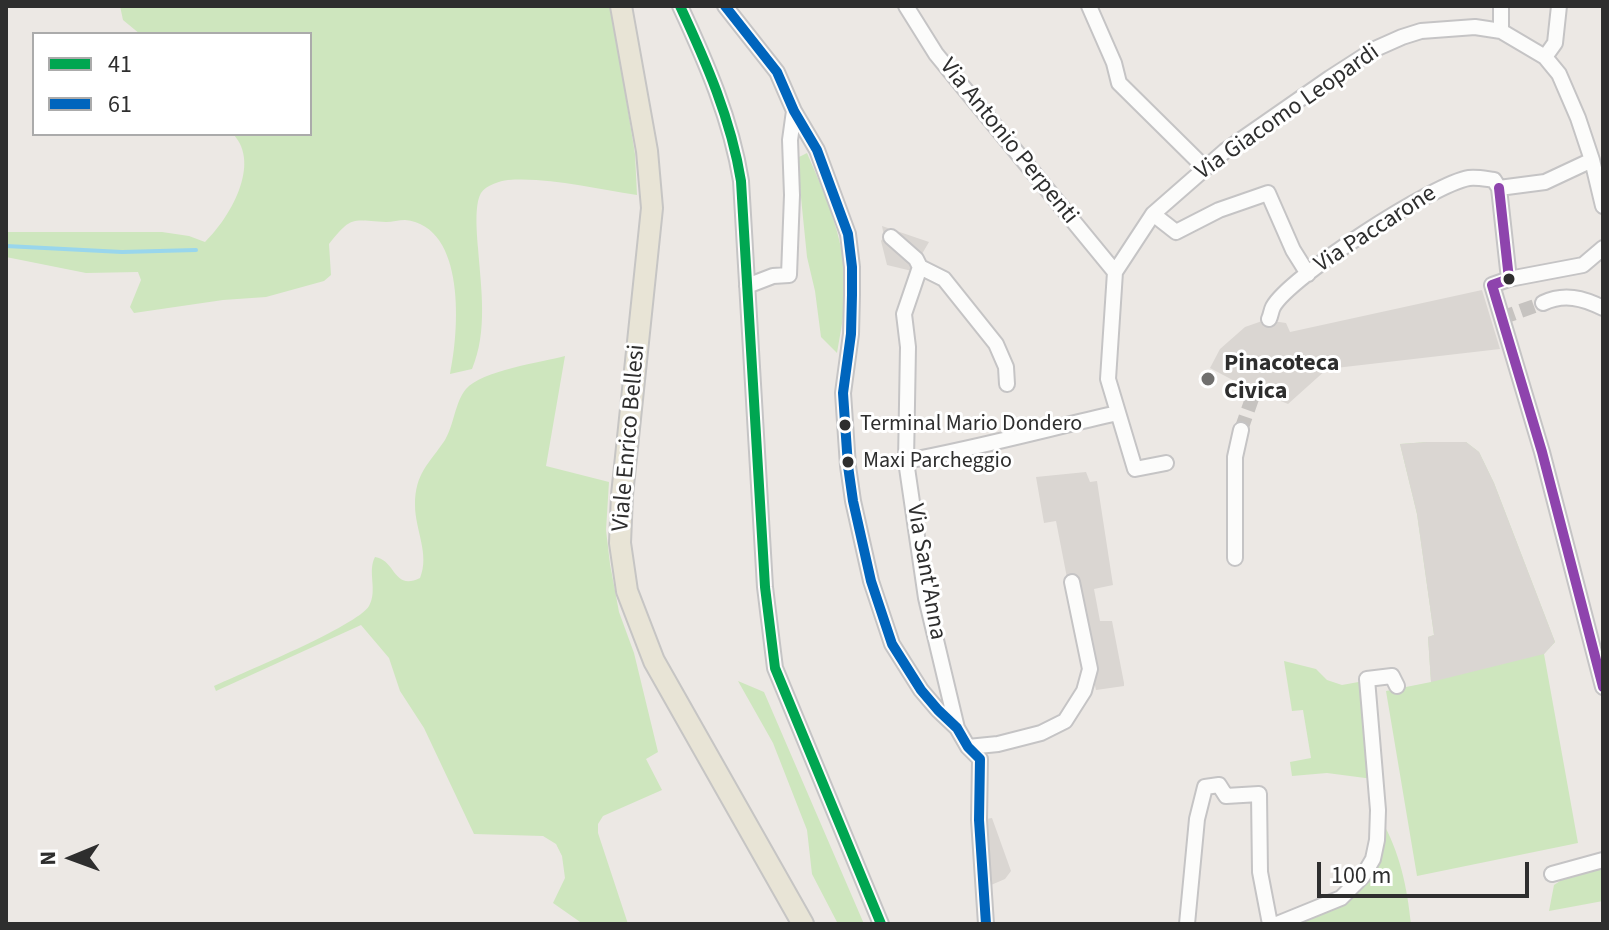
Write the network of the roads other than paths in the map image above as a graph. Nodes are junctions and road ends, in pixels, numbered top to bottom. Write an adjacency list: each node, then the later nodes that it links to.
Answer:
1 (621, 6): 42 (main road, Viale Enrico Bellesi)
2 (680, 6): 22 (street)
3 (725, 6): 10 (street)
4 (1089, 6): 12 (street)
5 (1501, 6): 8 (street)
6 (1559, 6): 9 (street)
7 (906, 7): 19 (street, Via Antonio Perpenti)
8 (1501, 31): 9 (street); 12 (street, Via Giacomo Leopardi)
9 (1545, 57): 11 (street)
10 (794, 111): 22 (street); 36 (street)
11 (1592, 160): 13 (street); 14 (street)
12 (1205, 168): 15 (street, Via Giacomo Leopardi)
13 (1499, 188): 20 (street, Via Paccarone); 21 (street)
14 (1603, 206)
15 (1153, 214): 19 (street, Via Giacomo Leopardi); 20 (street)
16 (891, 237): 18 (street)
17 (1603, 248): 21 (street)
18 (920, 267): 26 (street); 29 (street, Via Sant'Anna)
19 (1115, 272): 27 (street)
20 (1308, 274): 25 (street, Via Paccarone)
21 (1509, 279): 35 (street)
22 (747, 286): 43 (street)
23 (1543, 303): 24 (street)
24 (1603, 308)
25 (1269, 319)
26 (1007, 384)
27 (1117, 413): 29 (street); 30 (street)
28 (1241, 430): 31 (street)
29 (906, 461): 33 (street, Via Sant'Anna)
30 (1166, 463)
31 (1235, 558)
32 (1072, 582): 38 (street)
33 (944, 680): 36 (street); 37 (street, Via Sant'Anna)
34 (1397, 686): 46 (street)
35 (1603, 687)
36 (921, 690): 37 (street)
37 (957, 728): 38 (street)
38 (968, 747): 41 (street)
39 (1603, 860): 40 (street)
40 (1552, 874)
41 (987, 923)
42 (803, 924)
43 (881, 924)
44 (1187, 924): 45 (street)
45 (1270, 924)
46 (1277, 924)

